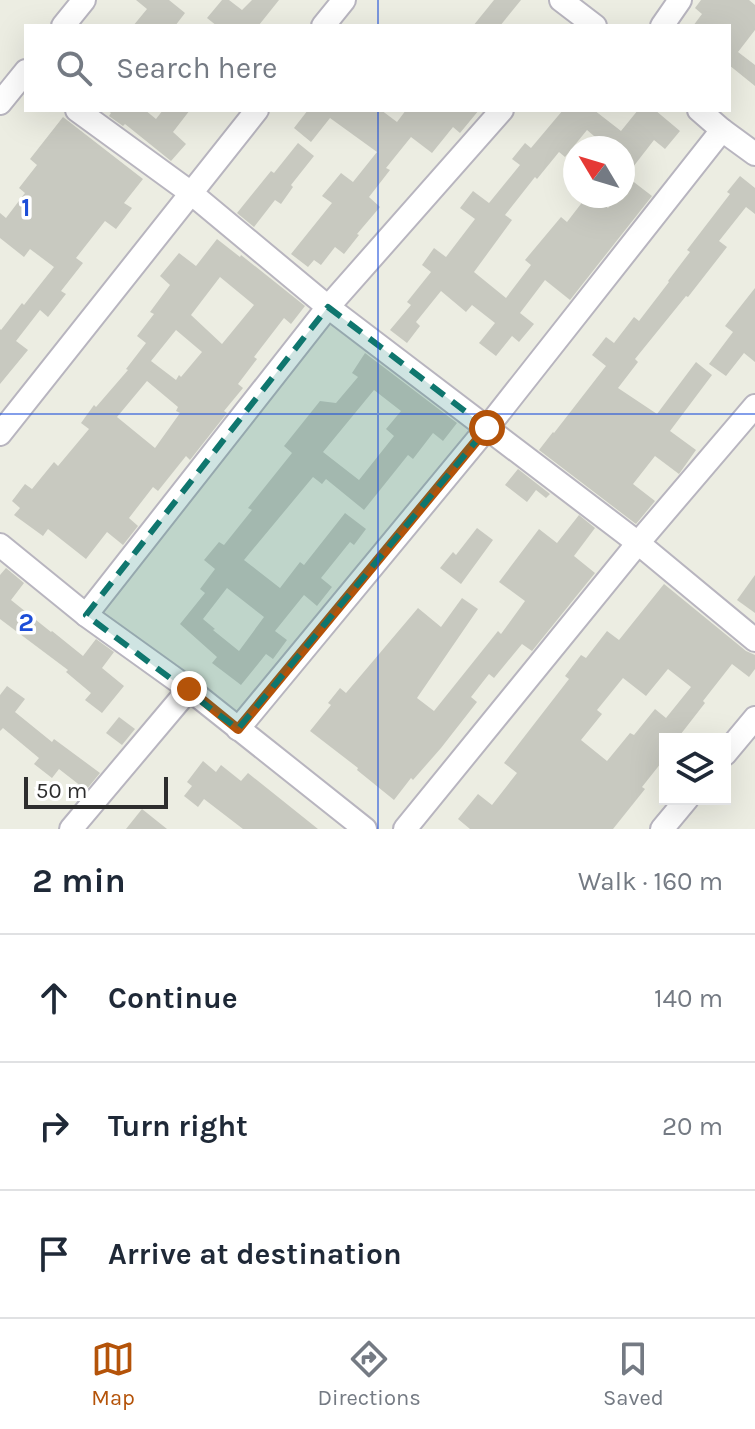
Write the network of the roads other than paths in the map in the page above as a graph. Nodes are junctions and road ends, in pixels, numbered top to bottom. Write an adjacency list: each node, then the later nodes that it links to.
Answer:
1 (84, 0): 6 (street)
2 (344, 0): 7 (street)
3 (561, 0): 5 (street)
4 (680, 0): 8 (street)
5 (585, 23)
6 (65, 24)
7 (325, 24)
8 (663, 24)
9 (24, 74): 10 (street)
10 (0, 103)
11 (80, 112): 17 (street)
12 (255, 112): 17 (street)
13 (500, 112): 18 (street)
14 (701, 112): 15 (street)
15 (722, 130): 16 (street); 20 (street)
16 (755, 154)
17 (191, 193): 18 (street); 21 (street)
18 (328, 307): 20 (street); 24 (street)
19 (755, 406): 22 (street)
20 (487, 428): 22 (street); 28 (street)
21 (0, 434)
22 (638, 543): 25 (street); 33 (street)
23 (0, 545): 24 (street)
24 (86, 615): 26 (street)
25 (755, 640)
26 (189, 689): 28 (street); 31 (street)
27 (755, 718): 29 (street)
28 (238, 729): 32 (street)
29 (731, 747)
30 (682, 805): 34 (street)
31 (71, 829)
32 (365, 829)
33 (405, 829)
34 (662, 829)

